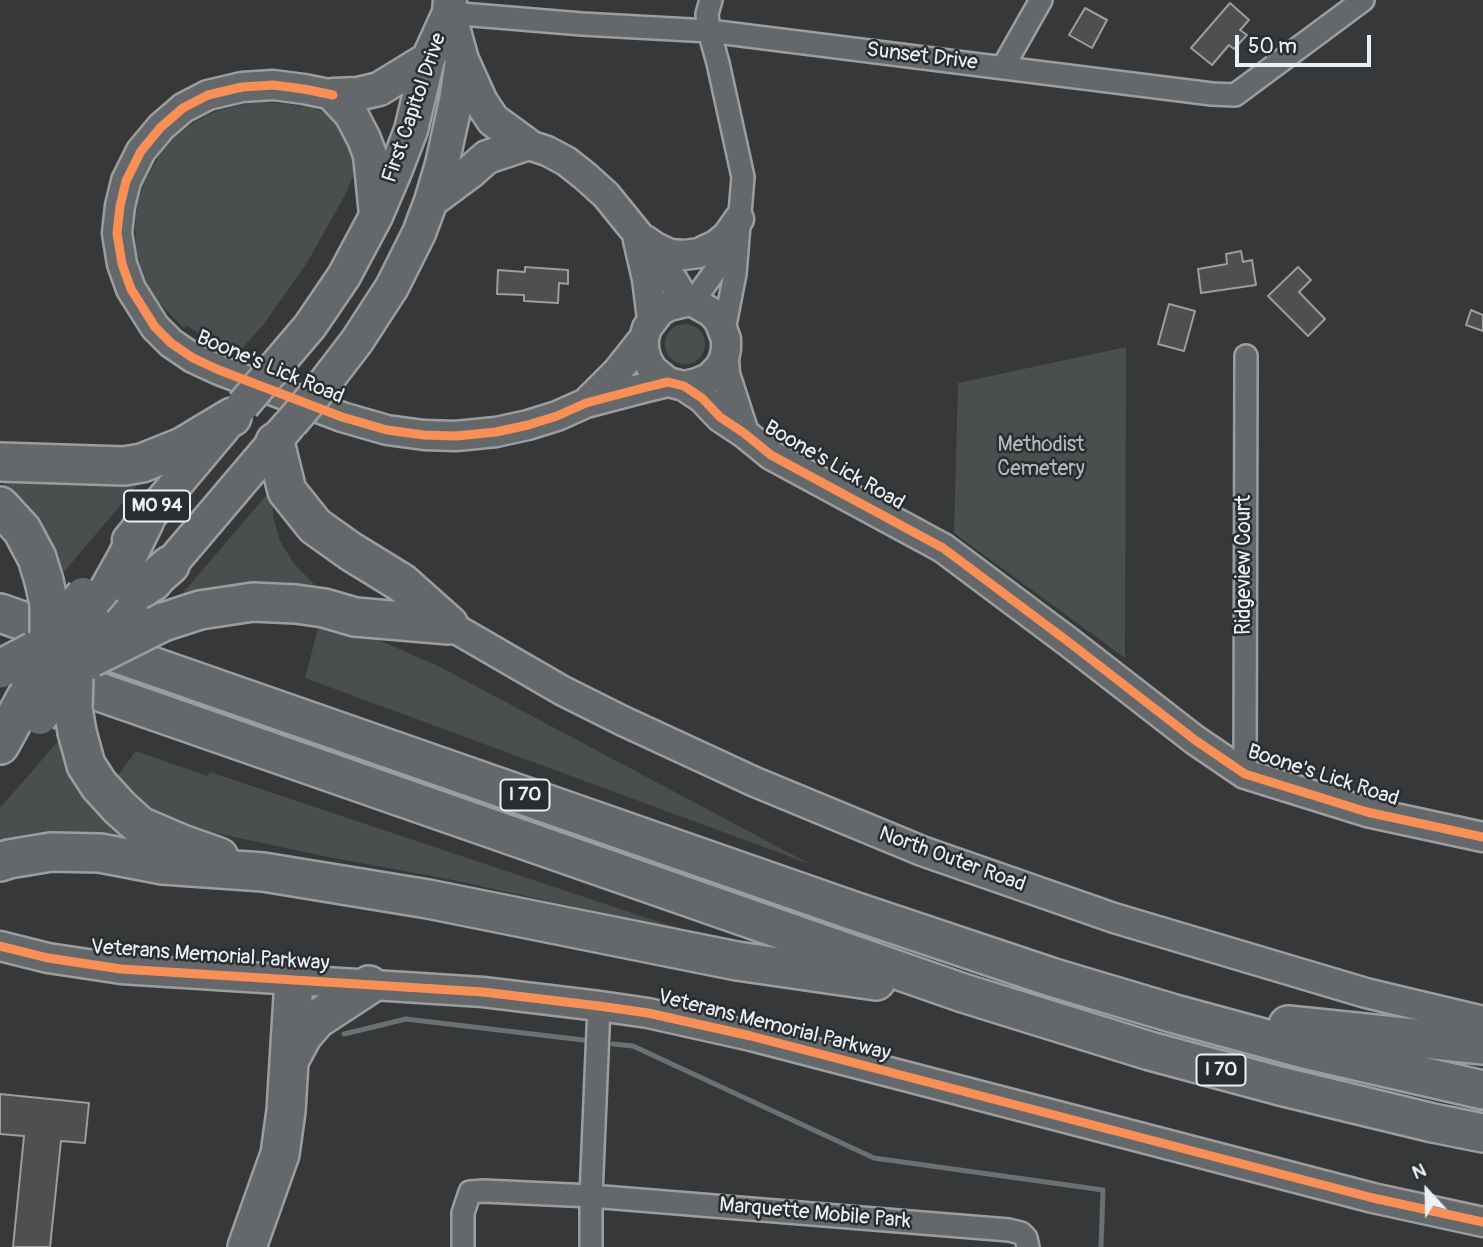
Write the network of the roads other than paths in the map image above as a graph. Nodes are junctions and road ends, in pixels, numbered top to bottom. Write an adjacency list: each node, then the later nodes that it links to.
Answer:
1 (711, 0): 5 (street)
2 (1041, 0): 8 (street)
3 (1363, 0): 8 (street, Sunset Drive)
4 (449, 7): 5 (street, Sunset Drive); 6 (main road, First Capitol Drive); 7 (main road, First Capitol Drive)
5 (709, 31): 8 (street, Sunset Drive); 13 (street)
6 (428, 59): 9 (main road); 12 (main road, First Capitol Drive)
7 (462, 60): 10 (main road); 11 (main road, First Capitol Drive)
8 (1003, 67)
9 (333, 95): 12 (main road); 21 (street, Boone's Lick Road)
10 (526, 144): 11 (main road); 14 (street)
11 (431, 201): 23 (main road, First Capitol Drive, bridge)
12 (376, 216): 22 (main road, First Capitol Drive, bridge)
13 (738, 229): 14 (street); 15 (street); 17 (street)
14 (637, 234): 15 (street); 16 (street)
15 (690, 302): 16 (street); 17 (street)
16 (648, 328): 20 (street); 21 (street, Boone's Lick Road)
17 (724, 330): 19 (street)
18 (1246, 356): 38 (street, Ridgeview Court)
19 (724, 359): 20 (street); 24 (street, Boone's Lick Road)
20 (676, 384): 21 (street, Boone's Lick Road); 24 (street, Boone's Lick Road)
21 (586, 403)
22 (238, 411): 25 (highway); 27 (main road, First Capitol Drive / MO 94)
23 (283, 432): 28 (main road, First Capitol Drive); 31 (highway)
24 (744, 433): 38 (street, Boone's Lick Road)
25 (0, 462)
26 (0, 506): 32 (highway, bridge)
27 (145, 520): 29 (highway)
28 (170, 565): 29 (highway)
29 (115, 609): 31 (highway); 32 (highway, bridge); 33 (highway, bridge); 33 (highway, bridge)
30 (0, 613): 47 (highway, I 70)
31 (449, 625): 48 (street, North Outer Road)
32 (32, 647): 34 (highway, bridge); 35 (highway, bridge); 45 (highway, I 70)
33 (80, 668): 35 (highway, bridge); 41 (highway, bridge)
34 (0, 669)
35 (15, 704): 36 (highway); 37 (main road)
36 (0, 745)
37 (0, 765)
38 (1245, 774): 39 (street, Boone's Lick Road)
39 (1483, 837)
40 (0, 862): 41 (highway)
41 (262, 872): 45 (highway)
42 (0, 946): 43 (street, Veterans Memorial Parkway)
43 (294, 980): 44 (street, Veterans Memorial Parkway); 50 (highway)
44 (369, 985): 46 (street, Veterans Memorial Parkway); 50 (highway)
45 (963, 993): 52 (highway, I 70)
46 (599, 1006): 53 (street); 54 (street, Veterans Memorial Parkway)
47 (1175, 1014): 49 (highway); 51 (highway, I 70)
48 (1483, 1021)
49 (1483, 1045)
50 (289, 1060): 55 (highway)
51 (1483, 1090)
52 (1483, 1133)
53 (591, 1196): 56 (street, Marquette Mobile Park); 57 (street); 58 (street, Marquette Mobile Park)
54 (1483, 1222)
55 (247, 1247)
56 (463, 1247)
57 (591, 1247)
58 (1028, 1247)

